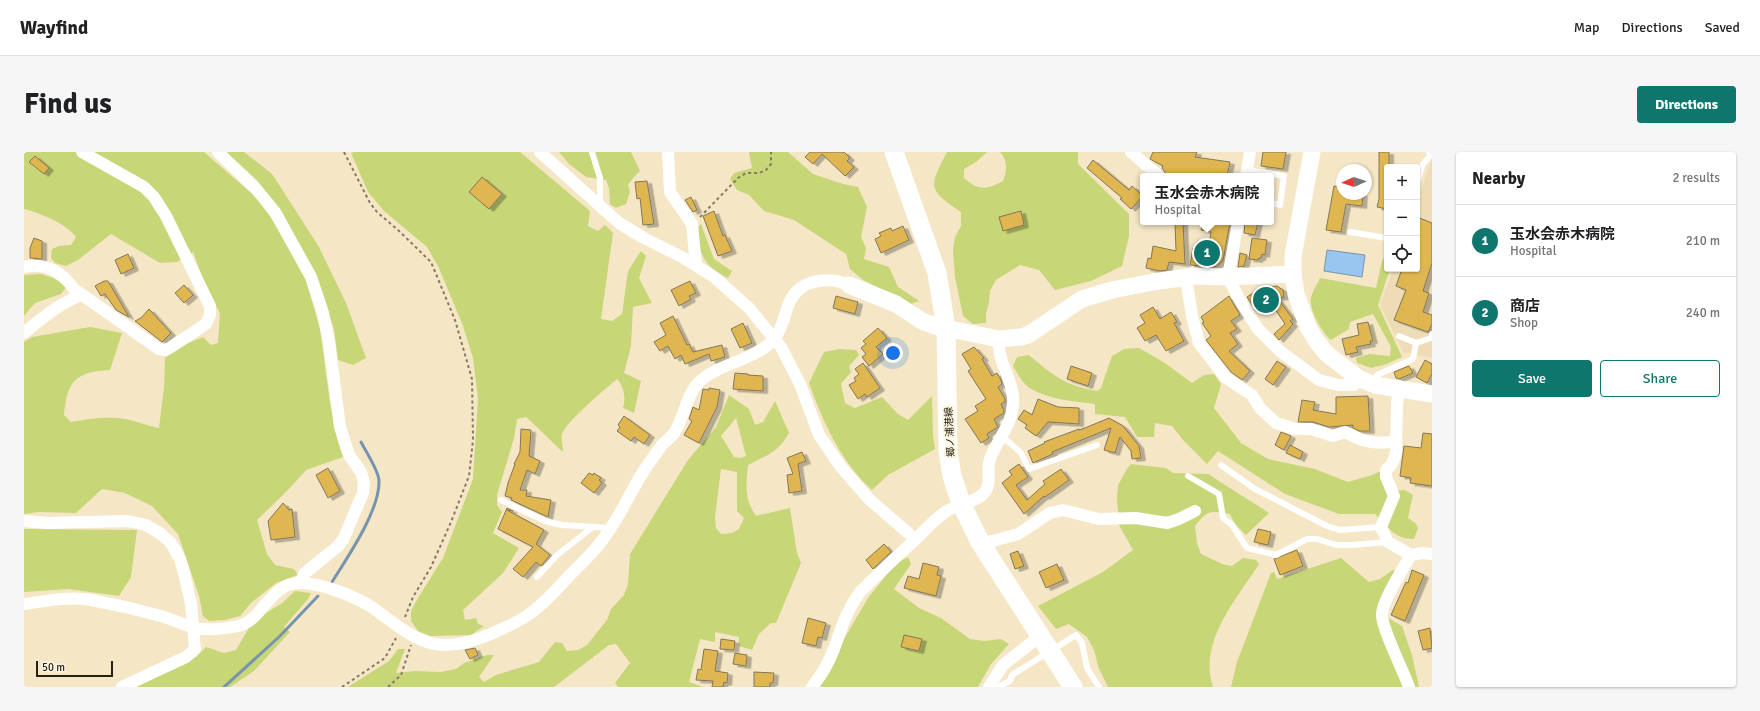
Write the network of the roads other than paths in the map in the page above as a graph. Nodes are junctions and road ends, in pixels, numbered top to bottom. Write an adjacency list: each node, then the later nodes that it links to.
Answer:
1 (82, 152): 26 (street)
2 (218, 152): 56 (street)
3 (540, 152): 16 (street)
4 (592, 152): 16 (lane)
5 (668, 152): 20 (street)
6 (894, 152): 27 (main road, 郷ノ浦港線)
7 (1131, 152): 11 (street)
8 (1250, 152): 12 (street)
9 (1312, 152): 22 (street)
10 (1429, 152): 13 (lane)
11 (1156, 173)
12 (1247, 173)
13 (1420, 173)
14 (1274, 175): 15 (lane)
15 (1274, 204)
16 (600, 206): 20 (street)
17 (1237, 225): 24 (street)
18 (1350, 232): 19 (lane)
19 (1384, 238)
20 (696, 266): 31 (street)
21 (24, 267): 26 (street)
22 (1293, 274): 24 (street); 34 (street)
23 (1186, 277): 24 (street); 32 (street); 39 (street)
24 (1228, 277): 34 (street)
25 (849, 285): 27 (street); 31 (street)
26 (81, 295): 28 (street)
27 (946, 328): 32 (street); 44 (main road, 郷ノ浦港線)
28 (24, 333)
29 (1432, 334): 33 (lane)
30 (1399, 336): 33 (lane)
31 (774, 339): 49 (street); 50 (street)
32 (999, 339): 38 (street)
33 (1416, 343): 35 (lane)
34 (1358, 378): 35 (street)
35 (1375, 385): 36 (street)
36 (1399, 390): 37 (street); 39 (street)
37 (1432, 394)
38 (1002, 436): 40 (lane); 44 (street)
39 (1395, 441): 48 (street)
40 (1097, 445)
41 (1221, 465): 48 (lane)
42 (1188, 476): 52 (lane)
43 (501, 500): 47 (lane)
44 (961, 503): 50 (street); 51 (main road, 郷ノ浦港線)
45 (1195, 511): 51 (street)
46 (24, 521): 58 (street)
47 (593, 527): 49 (lane); 55 (lane)
48 (1381, 527): 52 (street)
49 (611, 528): 56 (street)
50 (915, 539): 61 (street)
51 (980, 542): 59 (main road, 郷ノ浦港線)
52 (1388, 542): 54 (street)
53 (1432, 554): 54 (street)
54 (1411, 555): 66 (street)
55 (536, 577)
56 (300, 583): 58 (street)
57 (24, 604): 58 (street)
58 (193, 627): 60 (street)
59 (1040, 636): 62 (street); 64 (main road, 郷ノ浦港線)
60 (122, 687)
61 (812, 687)
62 (989, 687)
63 (998, 687): 65 (lane)
64 (1073, 687)
65 (1100, 687)
66 (1409, 687)

